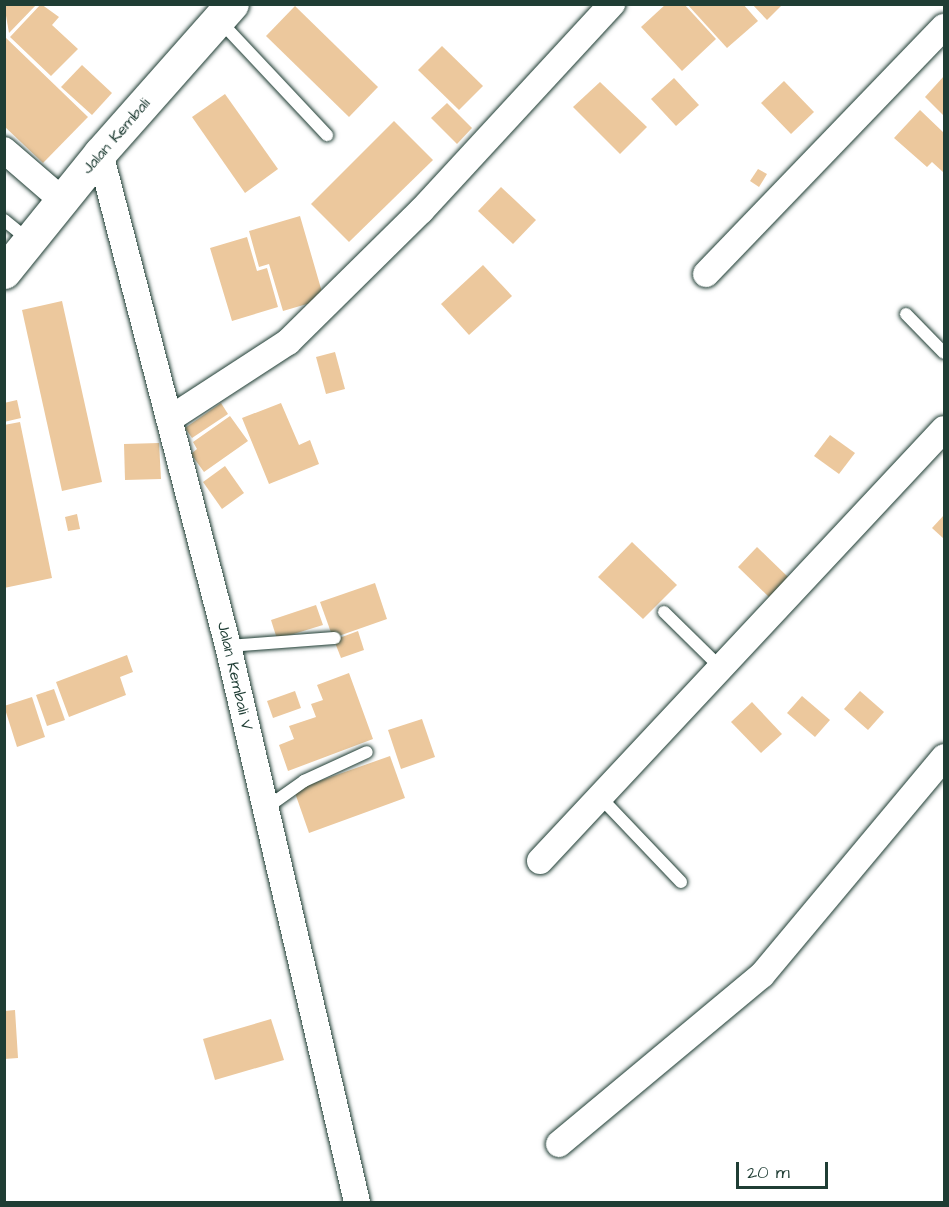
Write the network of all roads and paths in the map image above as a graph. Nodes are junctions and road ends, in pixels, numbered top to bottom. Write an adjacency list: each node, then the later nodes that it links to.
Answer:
1 (612, 4): 14 (street)
2 (226, 12): 4 (lane); 6 (street, Jalan Kembali)
3 (945, 27): 11 (street)
4 (327, 135)
5 (4, 150): 7 (street)
6 (100, 153): 7 (street, Jalan Kembali); 14 (street, Jalan Kembali V)
7 (62, 200): 9 (street, Jalan Kembali)
8 (4, 220): 9 (lane)
9 (30, 240): 10 (street, Jalan Kembali)
10 (4, 272)
11 (705, 274)
12 (906, 314): 13 (lane)
13 (945, 353)
14 (171, 418): 18 (street, Jalan Kembali V)
15 (945, 429): 19 (street)
16 (663, 612): 19 (lane)
17 (335, 638): 18 (lane)
18 (228, 646): 23 (street, Jalan Kembali V)
19 (720, 667): 22 (street)
20 (367, 752): 23 (lane)
21 (945, 757): 26 (street)
22 (601, 798): 24 (street); 25 (lane)
23 (266, 808): 27 (street, Jalan Kembali V)
24 (540, 861)
25 (681, 882)
26 (559, 1144)
27 (357, 1203)

